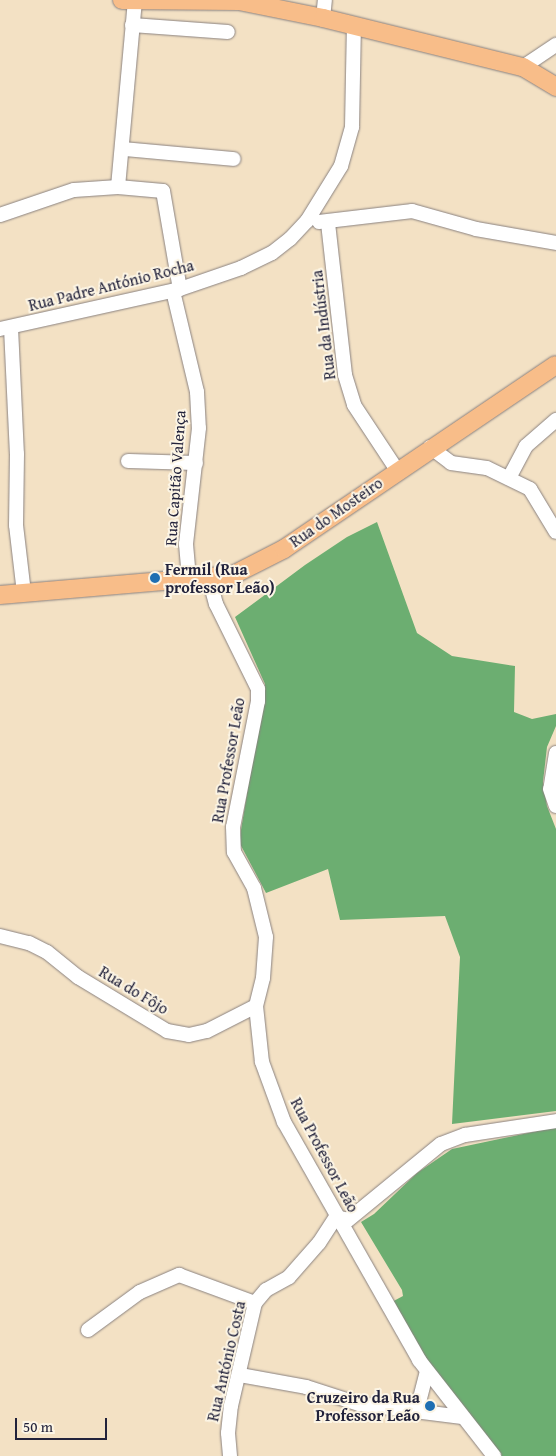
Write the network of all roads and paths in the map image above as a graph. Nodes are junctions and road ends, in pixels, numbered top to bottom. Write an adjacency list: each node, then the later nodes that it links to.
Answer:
1 (325, 0): 3 (street)
2 (128, 1): 3 (main road); 4 (street)
3 (323, 18): 5 (main road)
4 (132, 25): 6 (street); 10 (street)
5 (354, 26): 8 (main road); 14 (street, Rua Padre António Rocha)
6 (228, 32)
7 (556, 45): 8 (street)
8 (523, 67): 9 (main road)
9 (556, 87)
10 (124, 149): 11 (street); 12 (street)
11 (234, 159)
12 (118, 186): 13 (street); 17 (street, Rua Capitão Valença)
13 (0, 215)
14 (307, 221): 15 (street); 17 (street, Rua Padre António Rocha)
15 (328, 223): 16 (street); 24 (street, Rua da Indústria)
16 (556, 244)
17 (176, 290): 18 (street, Rua Padre António Rocha); 23 (street, Rua Capitão Valença)
18 (6, 328): 29 (street)
19 (556, 365): 21 (main road, Rua do Mosteiro)
20 (556, 420): 25 (street)
21 (430, 448): 24 (main road, Rua do Mosteiro); 25 (street)
22 (128, 461): 23 (street)
23 (196, 463): 28 (street, Rua Capitão Valença)
24 (397, 470): 27 (main road, Rua do Mosteiro)
25 (509, 478): 26 (street)
26 (556, 532)
27 (209, 578): 28 (main road, Rua do Mosteiro); 34 (street, Rua Professor Leão)
28 (189, 580): 29 (main road, Rua do Mosteiro)
29 (24, 593): 30 (main road, Rua do Mosteiro)
30 (0, 595)
31 (556, 753): 32 (street)
32 (556, 806)
33 (0, 936): 34 (street, Rua do Fôjo)
34 (256, 1006): 36 (street, Rua Professor Leão)
35 (556, 1122): 36 (street)
36 (336, 1217): 37 (street, Rua António Costa); 39 (street, Rua Professor Leão)
37 (255, 1303): 38 (street); 40 (street, Rua António Costa)
38 (88, 1330)
39 (427, 1370): 41 (street); 42 (street, Rua Professor Leão)
40 (240, 1375): 41 (street); 43 (street, Rua António Costa)
41 (417, 1410): 42 (street)
42 (462, 1417): 44 (street, Rua Professor Leão)
43 (230, 1456)
44 (494, 1456)

